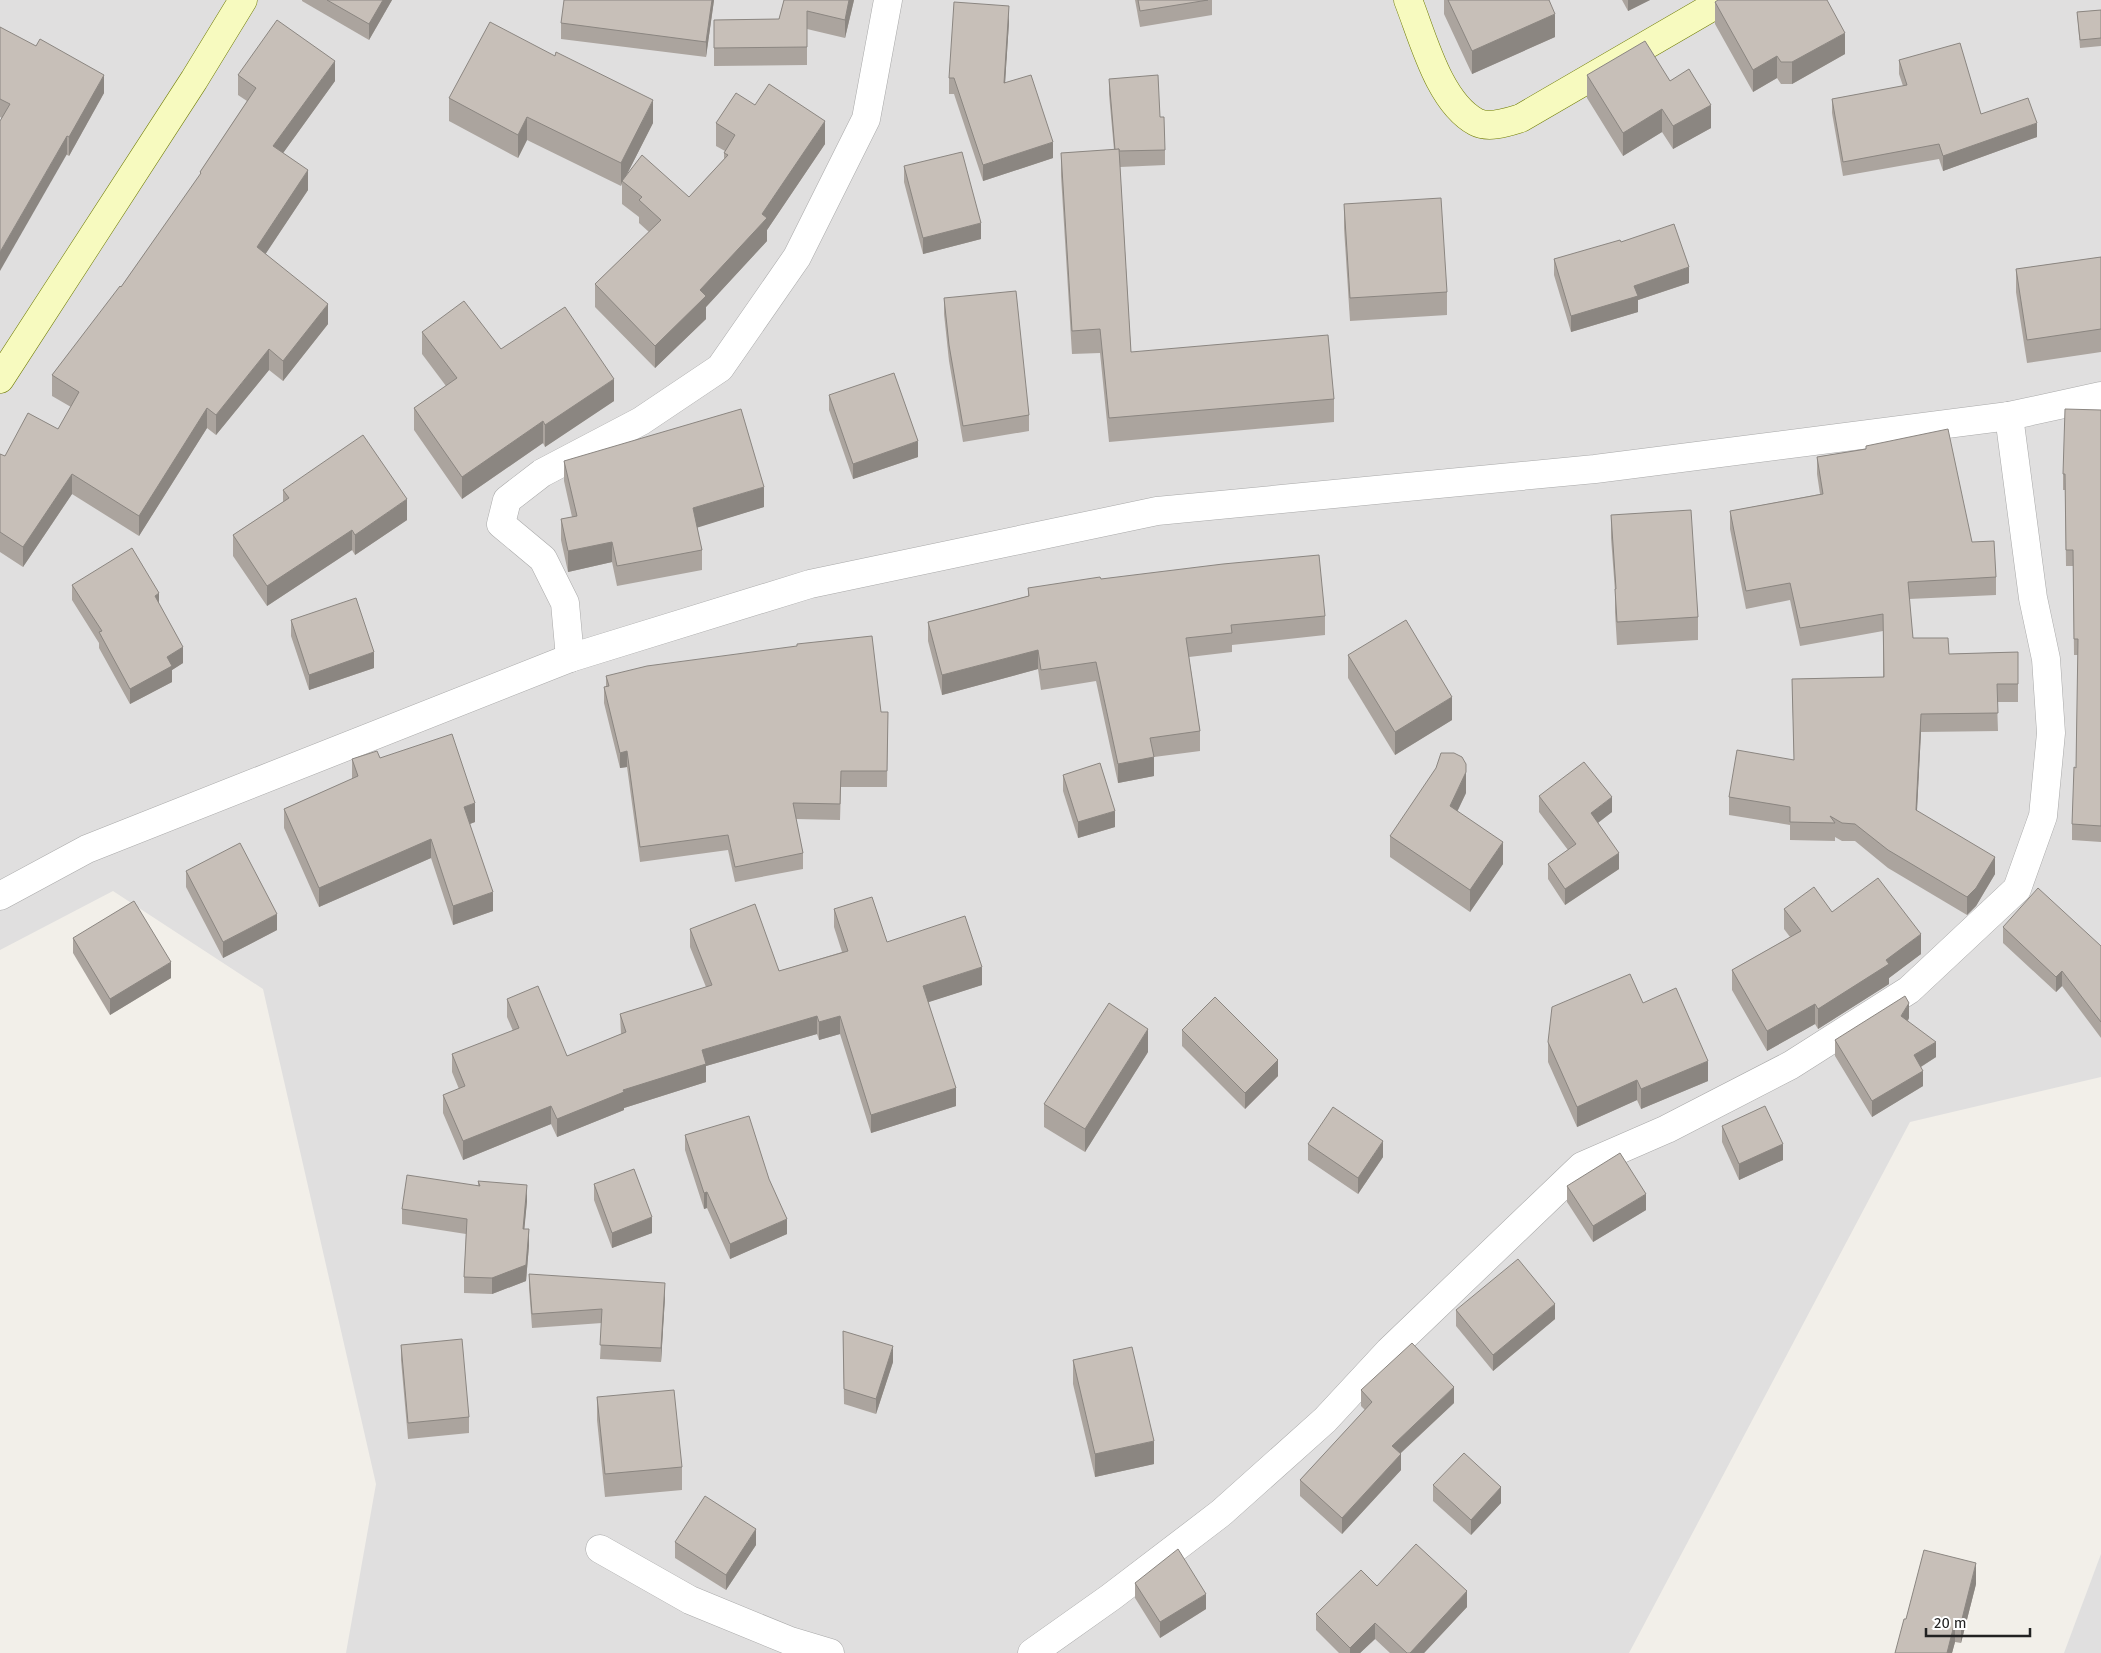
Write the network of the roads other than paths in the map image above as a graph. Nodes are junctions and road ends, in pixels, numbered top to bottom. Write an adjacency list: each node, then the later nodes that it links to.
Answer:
1 (243, 0): 5 (street)
2 (888, 0): 8 (street)
3 (1408, 0): 4 (street)
4 (1724, 0)
5 (0, 379)
6 (2101, 396): 7 (street)
7 (2009, 416): 8 (street); 12 (street)
8 (570, 658): 9 (street)
9 (0, 896)
10 (600, 1549): 11 (street)
11 (830, 1653)
12 (1032, 1653)

